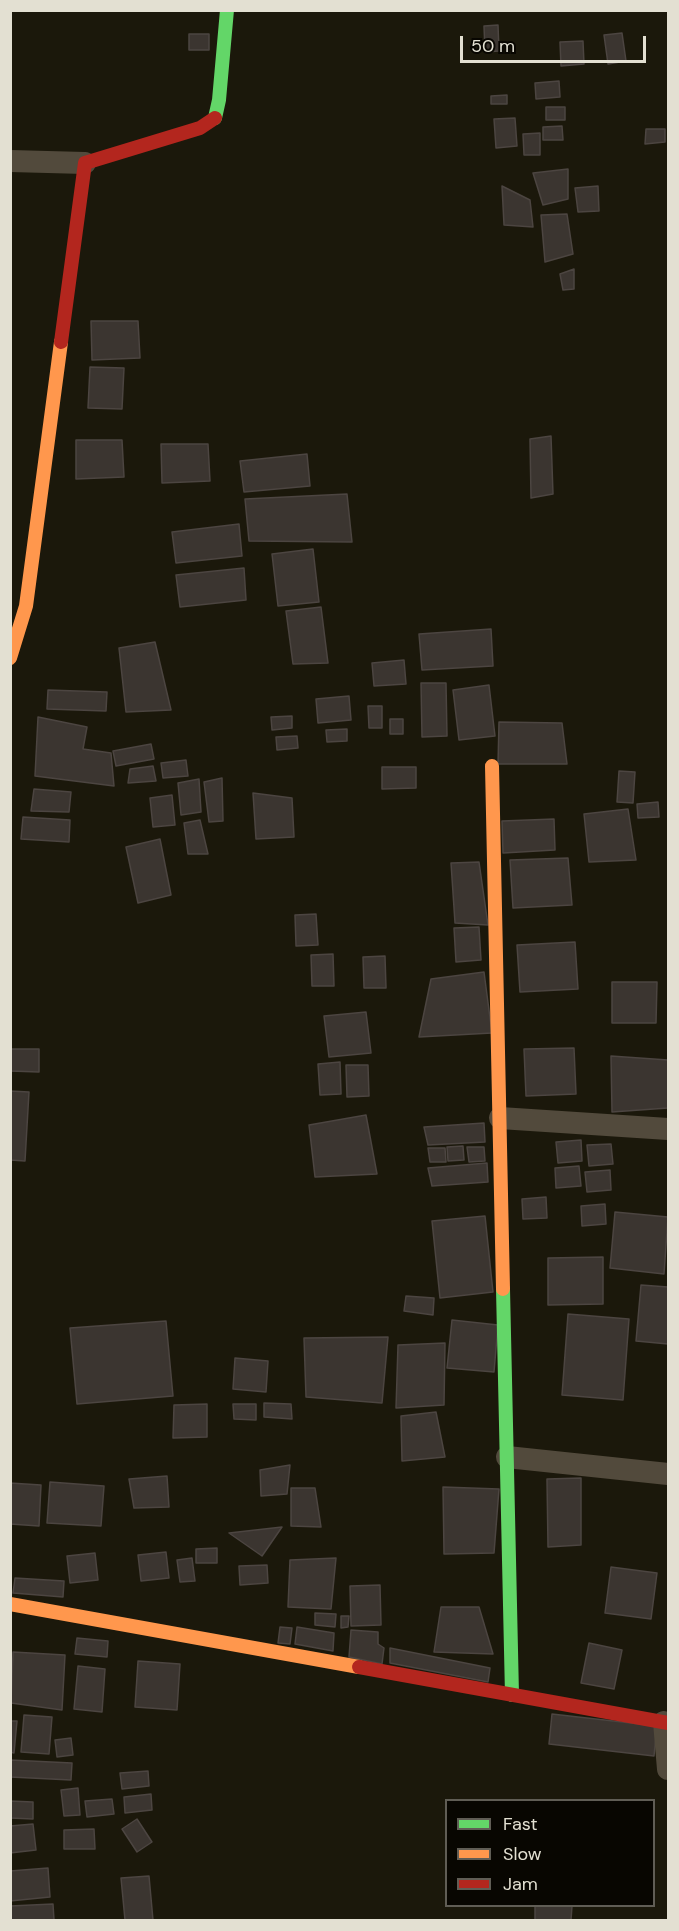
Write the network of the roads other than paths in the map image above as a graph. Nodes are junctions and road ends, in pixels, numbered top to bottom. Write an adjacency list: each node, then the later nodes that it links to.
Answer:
1 (227, 10): 3 (street)
2 (10, 161): 3 (street)
3 (85, 163): 4 (street)
4 (10, 658)
5 (492, 766): 6 (street)
6 (500, 1118): 7 (street); 8 (street)
7 (669, 1129)
8 (507, 1457): 9 (street); 11 (street)
9 (669, 1474)
10 (10, 1604): 11 (street)
11 (512, 1695): 12 (street)
12 (666, 1722): 13 (street)
13 (669, 1769)

